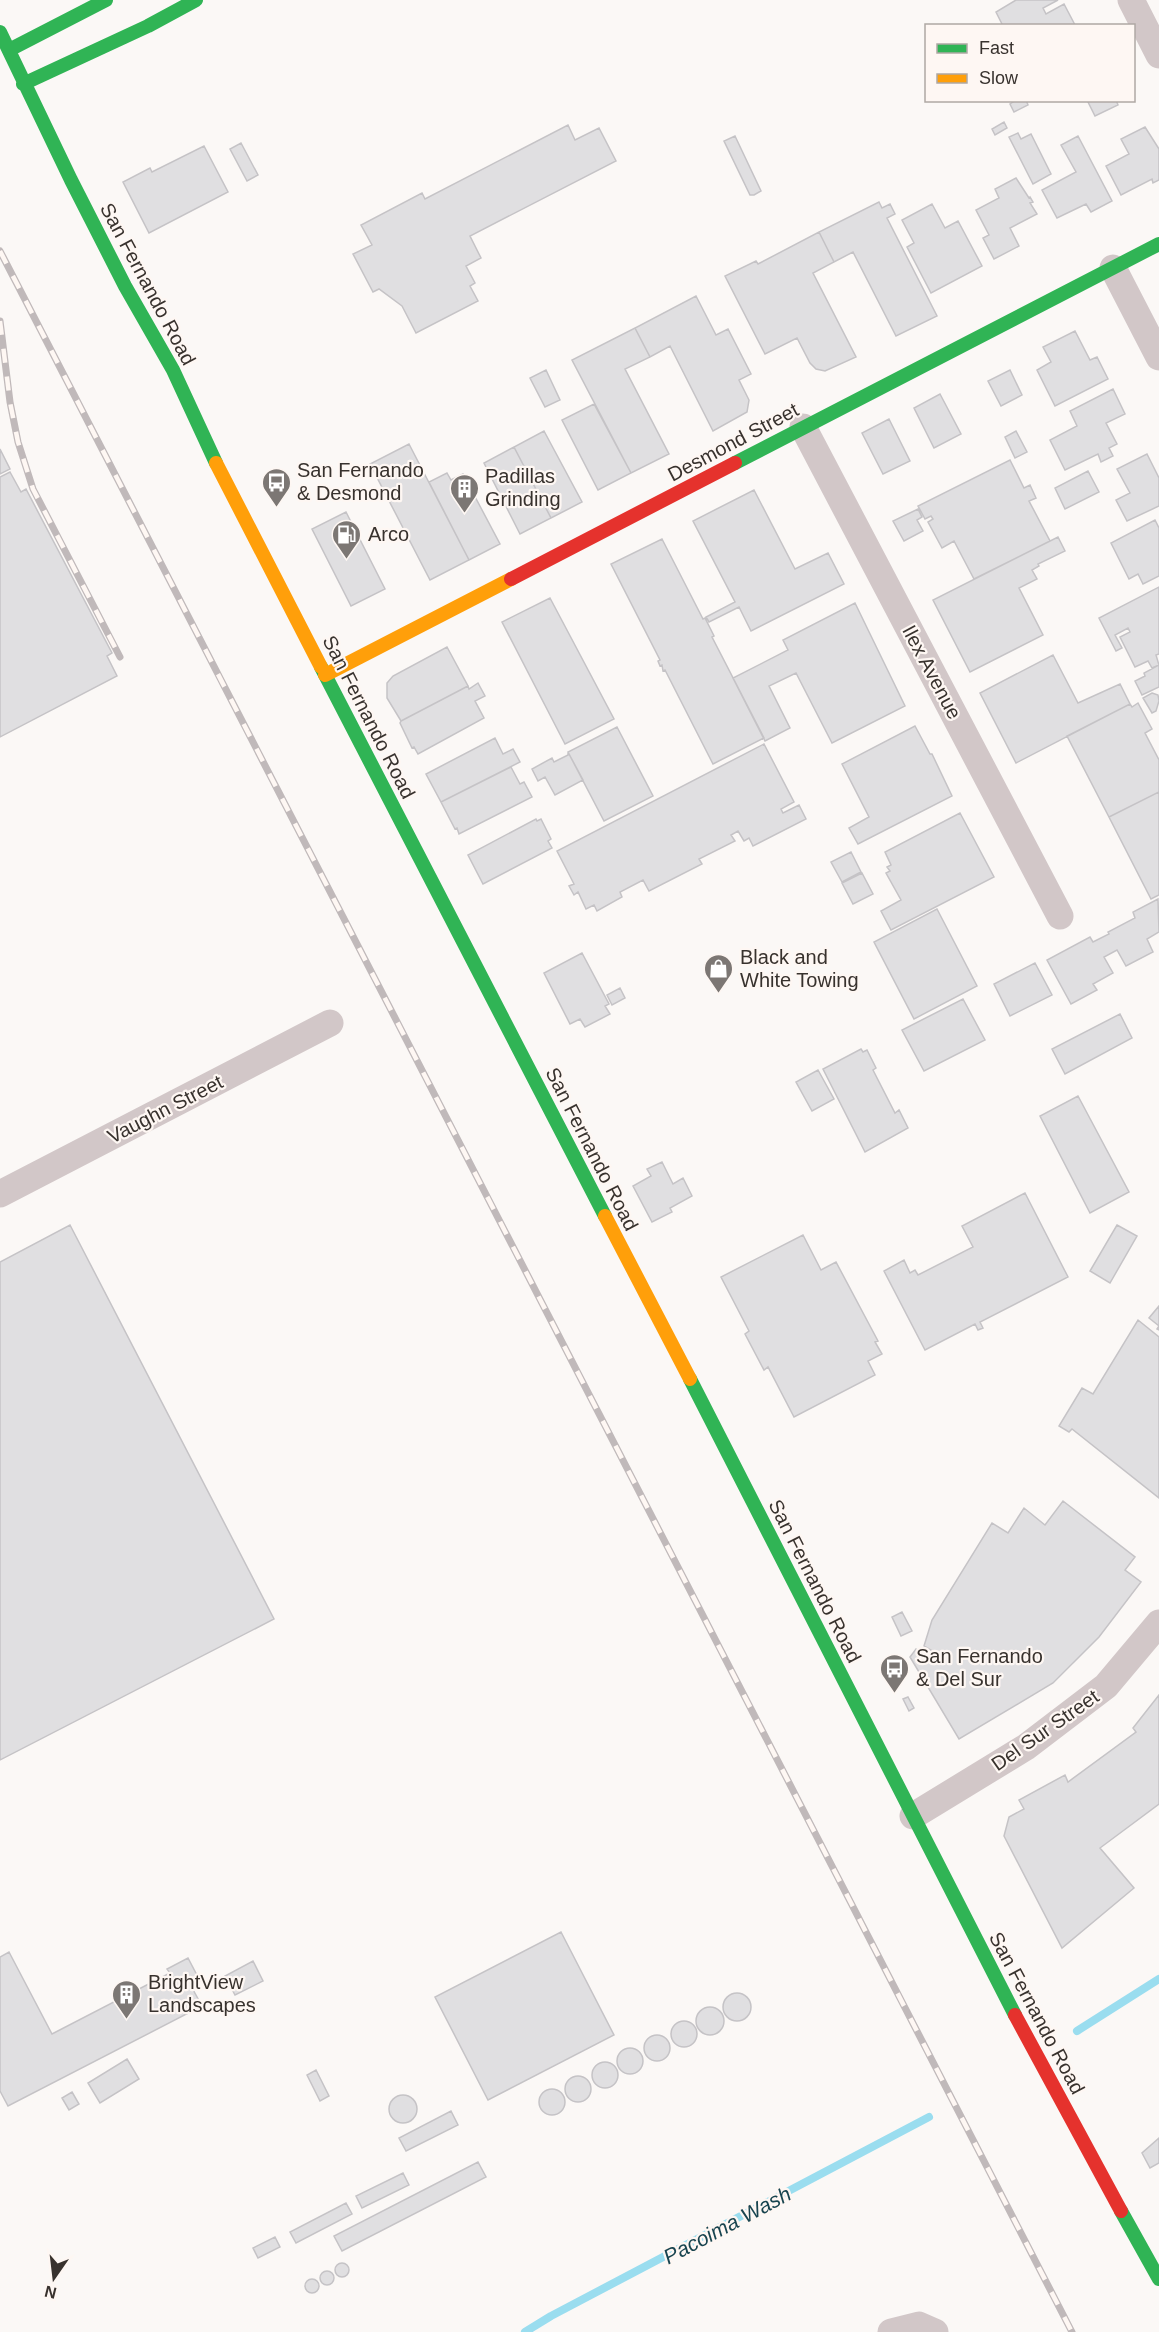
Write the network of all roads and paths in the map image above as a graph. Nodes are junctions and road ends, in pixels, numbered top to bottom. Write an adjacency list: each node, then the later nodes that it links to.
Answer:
1 (106, 0): 5 (main road)
2 (196, 0): 7 (main road)
3 (1131, 0): 6 (street)
4 (0, 32): 5 (main road, San Fernando Road)
5 (9, 50): 7 (main road, San Fernando Road)
6 (1159, 55)
7 (23, 84): 12 (main road, San Fernando Road)
8 (1159, 244): 9 (main road, Desmond Street)
9 (1113, 268): 10 (street); 11 (main road, Desmond Street)
10 (1159, 357)
11 (803, 428): 12 (main road, Desmond Street); 13 (street, Ilex Avenue)
12 (325, 675): 17 (main road, San Fernando Road)
13 (1060, 916)
14 (330, 1023): 15 (street, Vaughn Street)
15 (0, 1194)
16 (1159, 1623): 17 (street, Del Sur Street)
17 (913, 1816): 18 (main road, San Fernando Road)
18 (1157, 2277): 19 (main road, San Fernando Road)
19 (1159, 2296)
20 (891, 2332): 21 (street)
21 (934, 2332)

